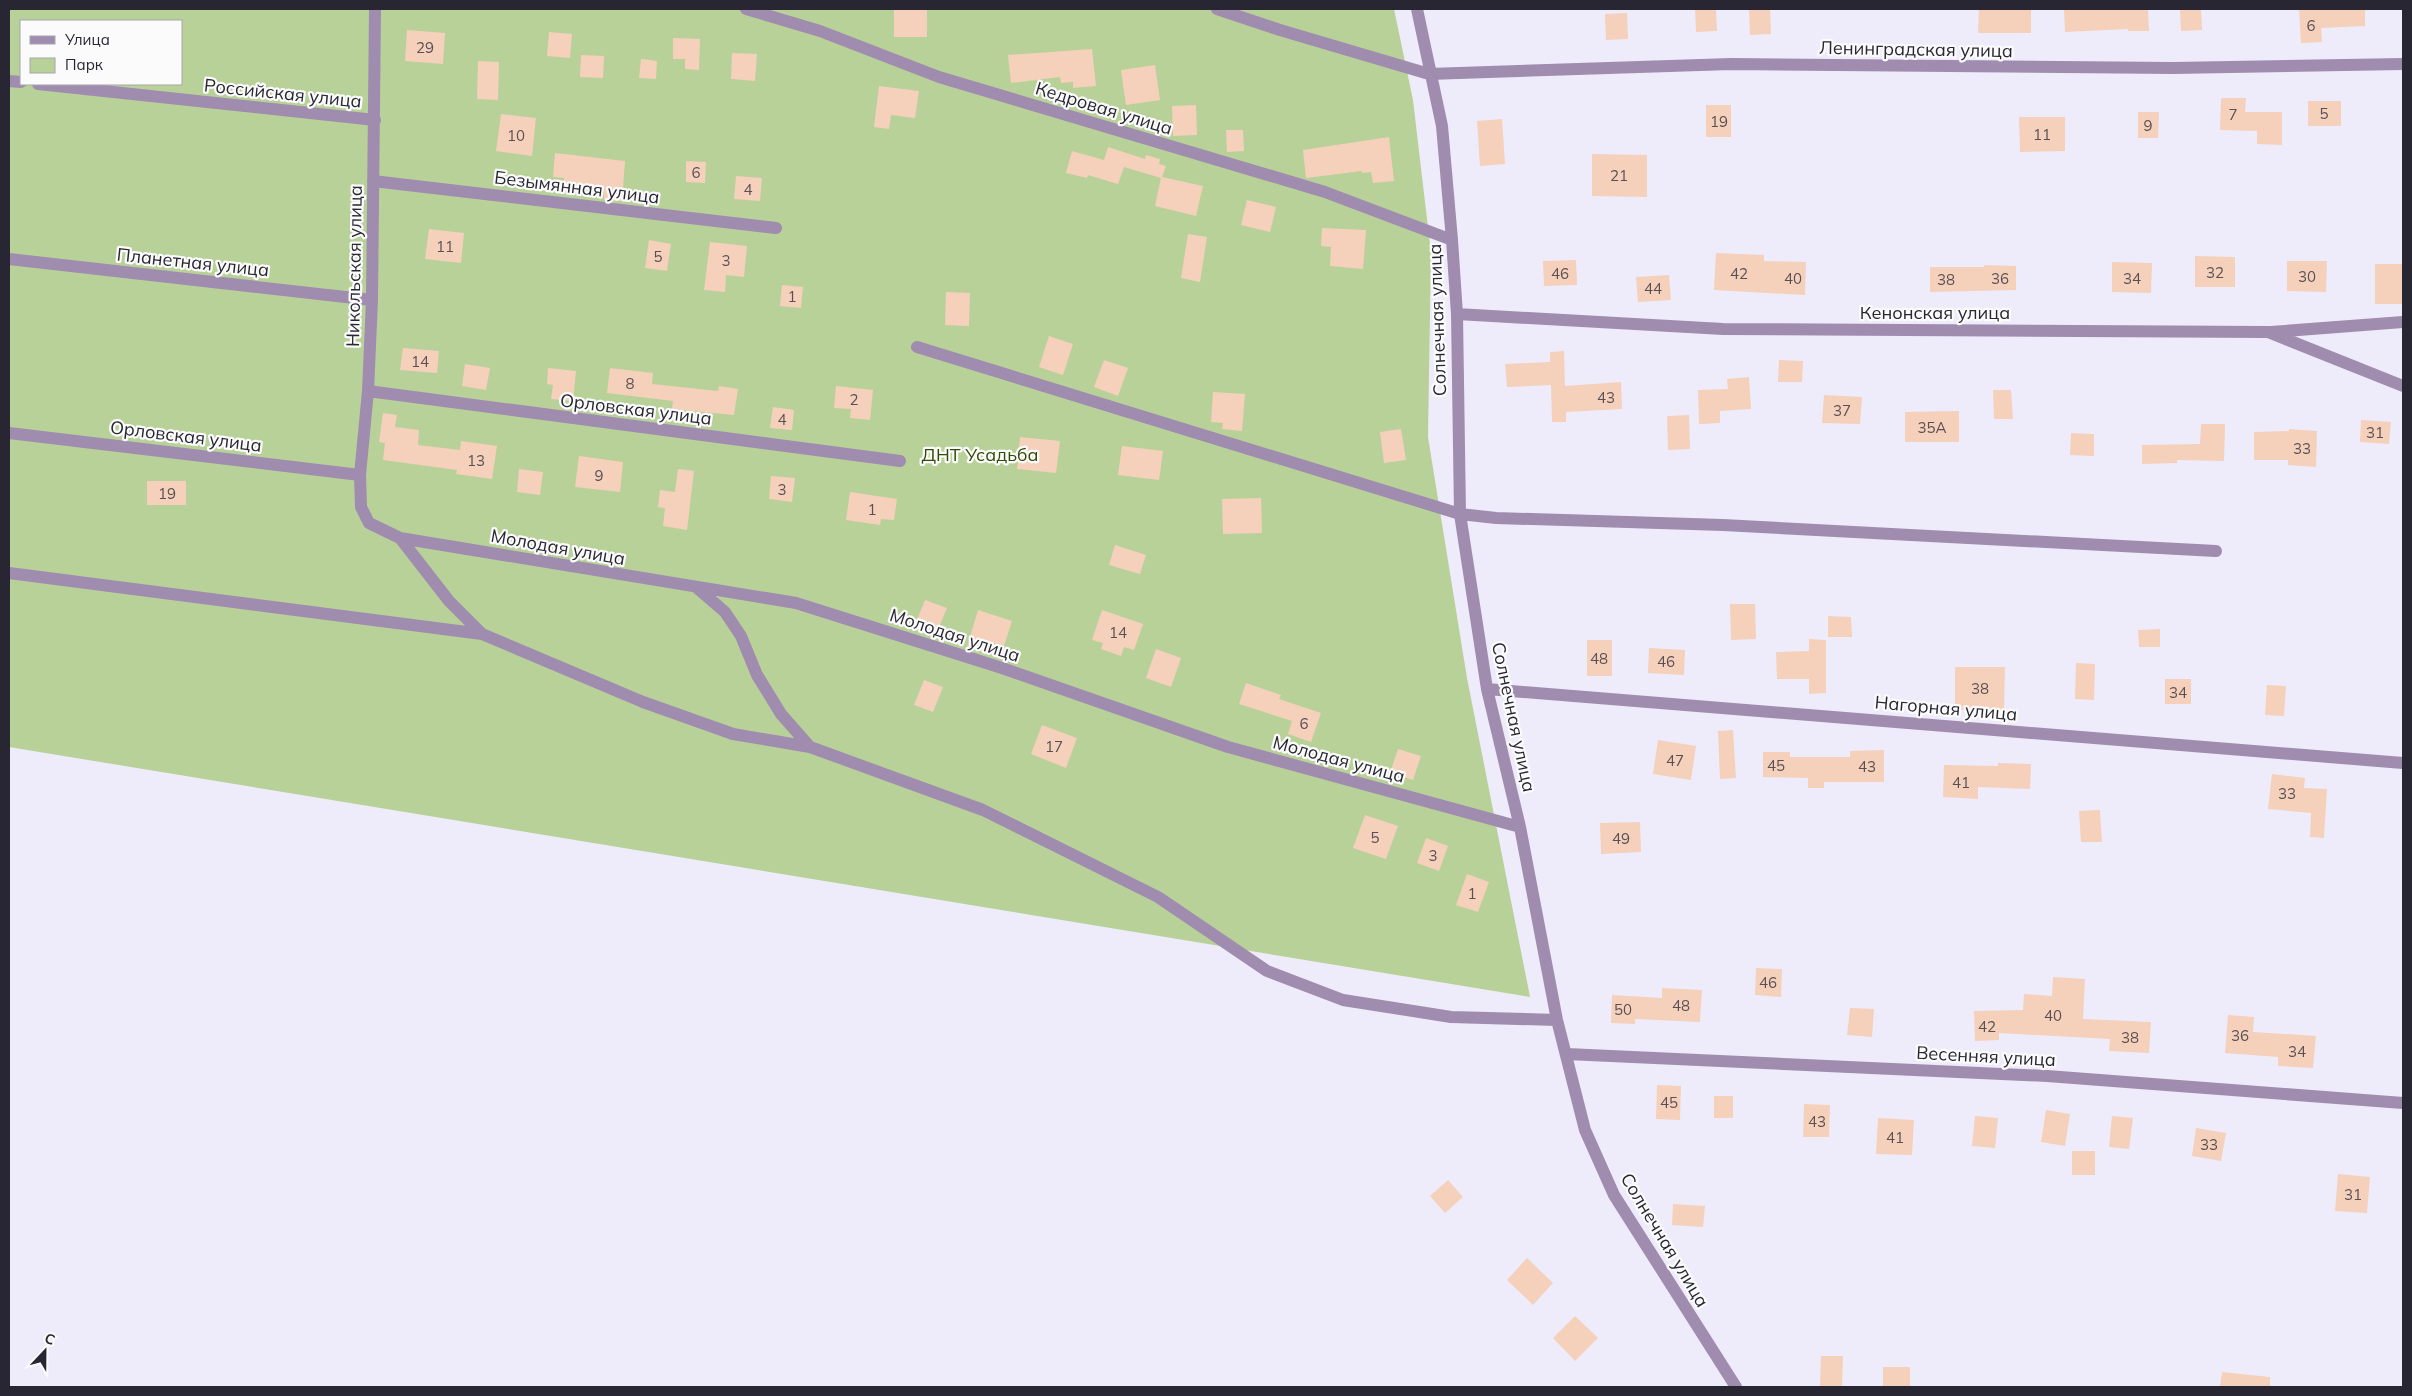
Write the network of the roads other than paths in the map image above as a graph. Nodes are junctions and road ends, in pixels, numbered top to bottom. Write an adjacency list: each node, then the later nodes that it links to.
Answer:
1 (375, 9): 8 (street, Никольская улица)
2 (746, 9): 11 (street, Кедровая улица)
3 (1217, 9): 6 (street, Ленинградская улица)
4 (1418, 9): 6 (street, Солнечная улица)
5 (2403, 64): 6 (street, Ленинградская улица)
6 (1429, 74): 11 (street, Солнечная улица)
7 (47, 85): 8 (street, Российская улица)
8 (375, 120): 9 (street, Никольская улица)
9 (373, 180): 10 (street, Безымянная улица); 13 (street, Никольская улица)
10 (776, 228)
11 (1452, 240): 14 (street, Солнечная улица)
12 (9, 259): 13 (street, Планетная улица)
13 (372, 300): 19 (street, Никольская улица)
14 (1457, 314): 16 (street, Кенонская улица); 23 (street, Солнечная улица)
15 (2403, 322): 16 (street)
16 (2268, 332): 18 (street, Кенонская улица)
17 (917, 347): 23 (street)
18 (2403, 386)
19 (368, 391): 21 (street, Орловская улица); 22 (street, Никольская улица)
20 (9, 433): 22 (street, Орловская улица)
21 (900, 461)
22 (360, 475): 24 (street, Никольская улица)
23 (1460, 514): 26 (street); 30 (street, Солнечная улица)
24 (369, 523): 25 (street, Молодая улица)
25 (400, 538): 28 (street, Молодая улица); 29 (street)
26 (2216, 551)
27 (9, 573): 29 (street)
28 (696, 587): 31 (street); 33 (street, Молодая улица)
29 (482, 634): 31 (street)
30 (1487, 689): 32 (street, Нагорная улица); 33 (street, Солнечная улица)
31 (810, 747): 34 (street)
32 (2403, 763)
33 (1520, 827): 34 (street, Солнечная улица)
34 (1557, 1020): 35 (street, Солнечная улица)
35 (1567, 1054): 36 (street, Весенняя улица); 37 (street, Солнечная улица)
36 (2403, 1103)
37 (1736, 1387)

